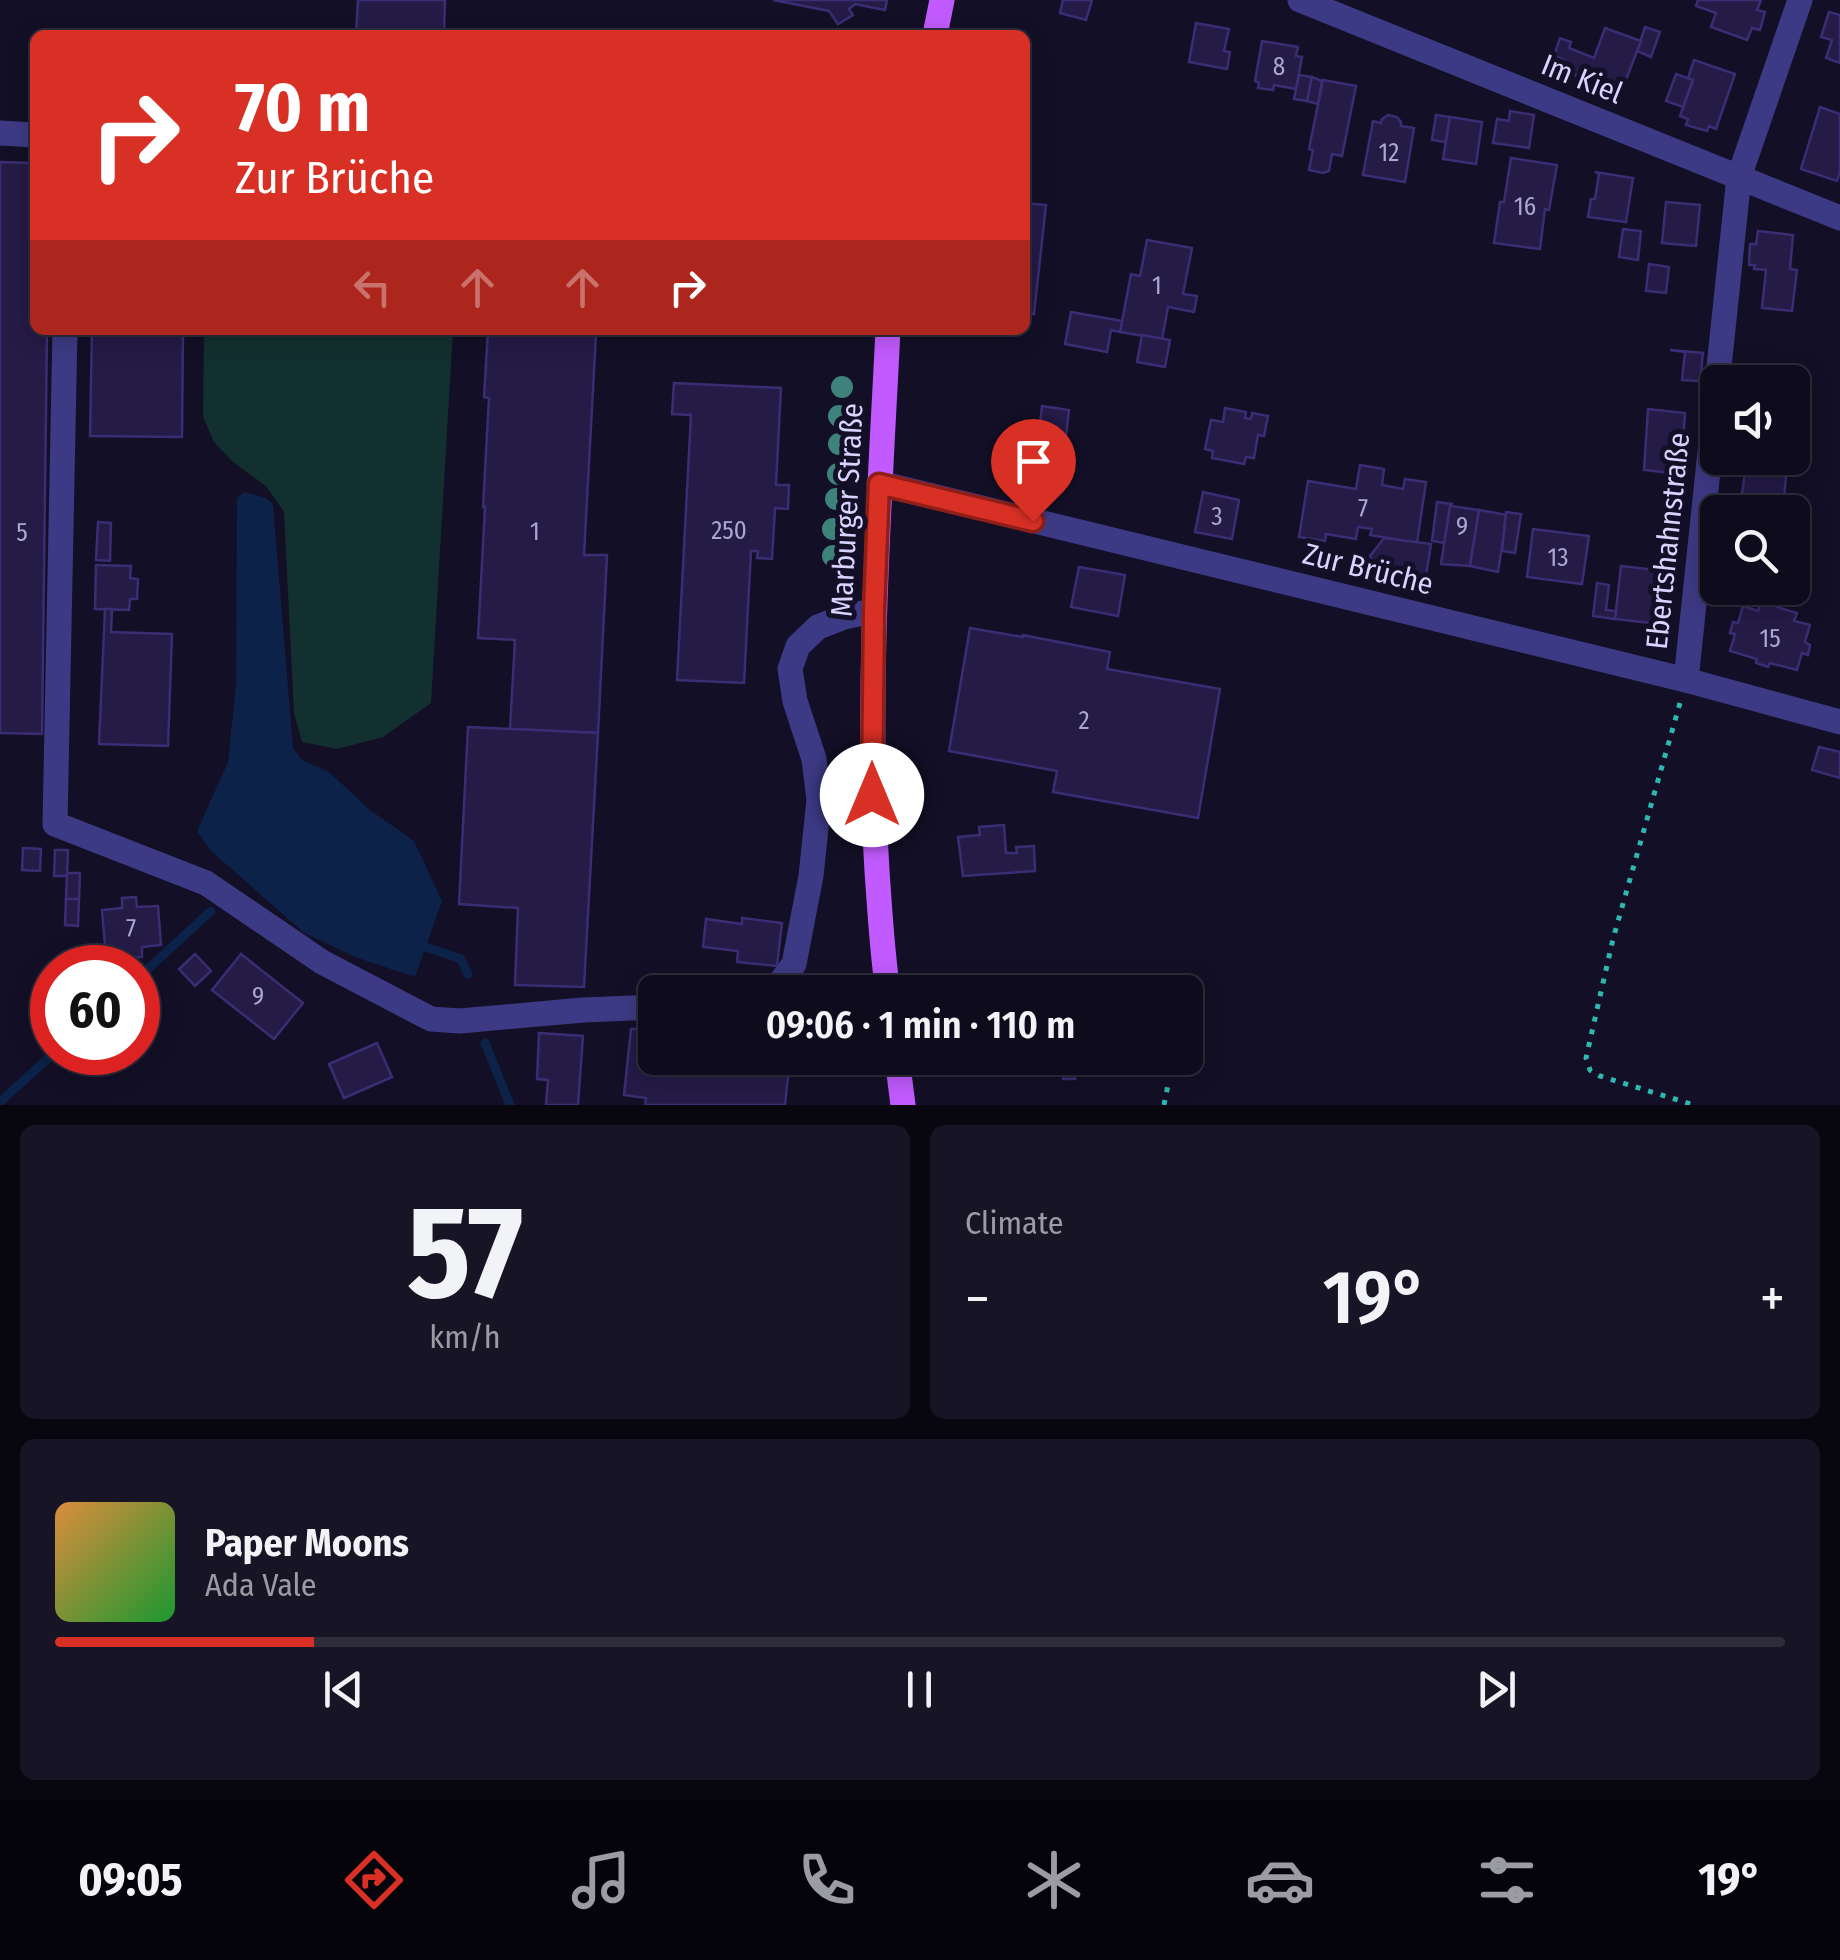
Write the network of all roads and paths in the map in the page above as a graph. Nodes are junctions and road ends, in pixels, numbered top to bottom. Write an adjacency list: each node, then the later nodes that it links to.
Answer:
1 (942, 0): 4 (main road)
2 (1300, 0): 7 (street, Im Kiel)
3 (1800, 0): 7 (street, Ebertshahnstraße)
4 (936, 30)
5 (0, 133): 6 (street)
6 (30, 134)
7 (1739, 177): 8 (street, Im Kiel); 13 (street, Ebertshahnstraße)
8 (1840, 218)
9 (66, 335): 17 (street)
10 (888, 335): 11 (main road, Marburger Straße)
11 (879, 484): 12 (main road, Marburger Straße); 13 (street, Zur Brüche)
12 (874, 610): 15 (street); 16 (main road, Marburger Straße)
13 (1686, 680): 14 (street, Zur Brüche); 22 (path)
14 (1840, 722)
15 (786, 975)
16 (886, 975)
17 (638, 1008)
18 (899, 1075): 20 (main road)
19 (1169, 1080): 21 (path)
20 (903, 1105)
21 (1164, 1105)
22 (1694, 1105)

